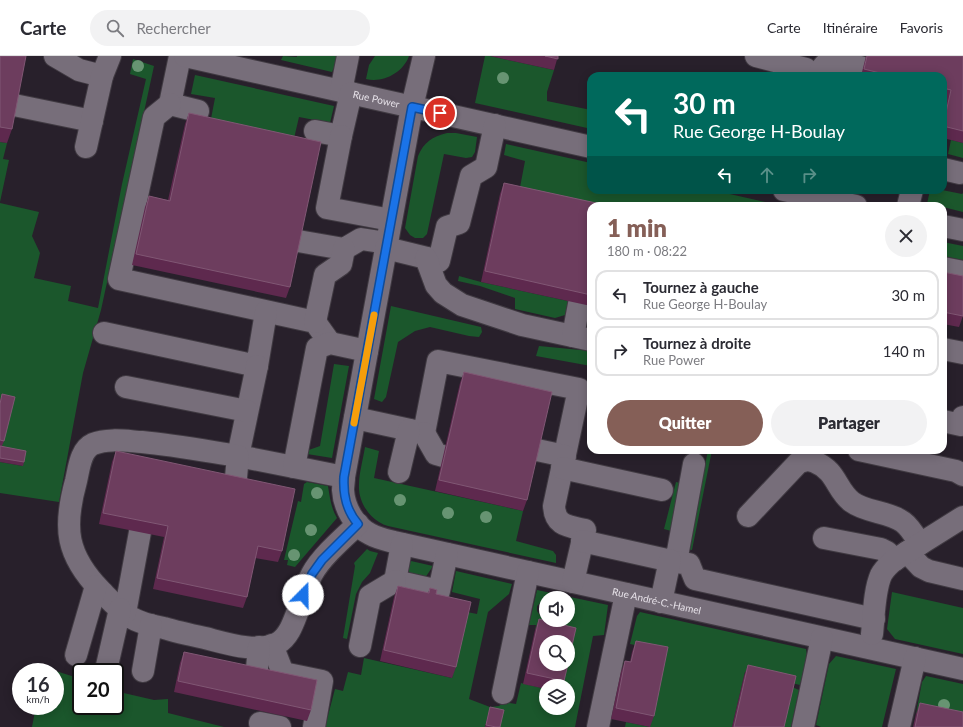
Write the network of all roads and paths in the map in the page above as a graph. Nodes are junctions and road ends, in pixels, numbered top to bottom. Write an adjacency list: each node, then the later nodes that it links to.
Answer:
1 (55, 56): 12 (street)
2 (110, 56): 12 (street)
3 (180, 56): 14 (street)
4 (185, 56): 8 (street, Rue Power)
5 (348, 56): 13 (street)
6 (424, 56): 16 (street)
7 (756, 56): 10 (street)
8 (263, 64): 13 (street, Rue Power)
9 (863, 68): 11 (street)
10 (809, 72)
11 (820, 72)
12 (102, 76): 18 (street)
13 (346, 92): 16 (street, Rue Power); 21 (street)
14 (170, 104): 17 (street); 38 (street)
15 (14, 105): 18 (street)
16 (412, 107): 19 (street, Rue Power); 28 (street)
17 (198, 111)
18 (92, 121): 23 (street)
19 (495, 125): 22 (street, Rue Power); 34 (street)
20 (315, 132): 21 (street)
21 (342, 136): 27 (street)
22 (587, 146)
23 (86, 147)
24 (801, 194): 25 (street)
25 (818, 198): 26 (street)
26 (837, 202)
27 (365, 215): 28 (street); 32 (street)
28 (392, 220): 33 (street)
29 (947, 227): 30 (street)
30 (963, 230)
31 (298, 241): 32 (street)
32 (352, 244): 33 (street); 39 (street)
33 (387, 246): 34 (street); 44 (street)
34 (426, 258): 41 (street)
35 (947, 269): 36 (street)
36 (963, 272)
37 (579, 304): 41 (street)
38 (266, 312): 39 (street); 46 (street)
39 (315, 322): 42 (street)
40 (104, 333): 46 (street)
41 (582, 338)
42 (330, 343): 44 (street); 59 (street)
43 (947, 350): 45 (street)
44 (367, 351): 50 (street)
45 (963, 353)
46 (256, 366): 48 (street)
47 (126, 387): 48 (street)
48 (247, 411): 55 (street)
49 (963, 417): 51 (street)
50 (355, 418): 52 (street); 62 (street)
51 (947, 422)
52 (416, 432): 56 (street); 57 (street); 60 (street)
53 (537, 450): 57 (street)
54 (877, 454): 61 (street)
55 (238, 456): 59 (street); 63 (street); 79 (street)
56 (443, 456)
57 (563, 462): 64 (street); 70 (street)
58 (694, 464): 74 (street)
59 (294, 467): 62 (street)
60 (399, 472)
61 (963, 475)
62 (344, 477): 67 (street)
63 (234, 488)
64 (662, 490)
65 (748, 516): 72 (street)
66 (963, 517): 72 (street)
67 (356, 522): 71 (street, Rue André-C.-Hamel); 86 (street)
68 (140, 532): 82 (street)
69 (824, 538): 72 (street)
70 (582, 541): 74 (street); 78 (street)
71 (402, 544): 73 (street, Rue André-C.-Hamel); 77 (street)
72 (907, 552): 76 (street); 83 (street)
73 (447, 554): 75 (street, Rue André-C.-Hamel); 77 (street)
74 (673, 561): 81 (street); 83 (street)
75 (528, 572): 78 (street, Rue André-C.-Hamel); 95 (street)
76 (963, 579)
77 (394, 581): 87 (street)
78 (573, 582): 80 (street, Rue André-C.-Hamel)
79 (96, 586): 82 (street); 89 (street)
80 (626, 594): 81 (street, Rue André-C.-Hamel); 97 (street)
81 (662, 602): 85 (street, Rue André-C.-Hamel)
82 (122, 611): 84 (street); 91 (street)
83 (874, 619): 88 (street)
84 (151, 625): 86 (street); 93 (street)
85 (822, 638): 88 (street, Rue André-C.-Hamel); 98 (street)
86 (266, 646): 94 (street); 96 (street)
87 (360, 646)
88 (870, 648): 90 (street, Rue André-C.-Hamel)
89 (76, 655)
90 (915, 658): 92 (street, Rue André-C.-Hamel); 99 (street)
91 (108, 663)
92 (963, 669)
93 (143, 671)
94 (256, 679)
95 (503, 694)
96 (314, 727)
97 (598, 727)
98 (803, 727)
99 (899, 727)

